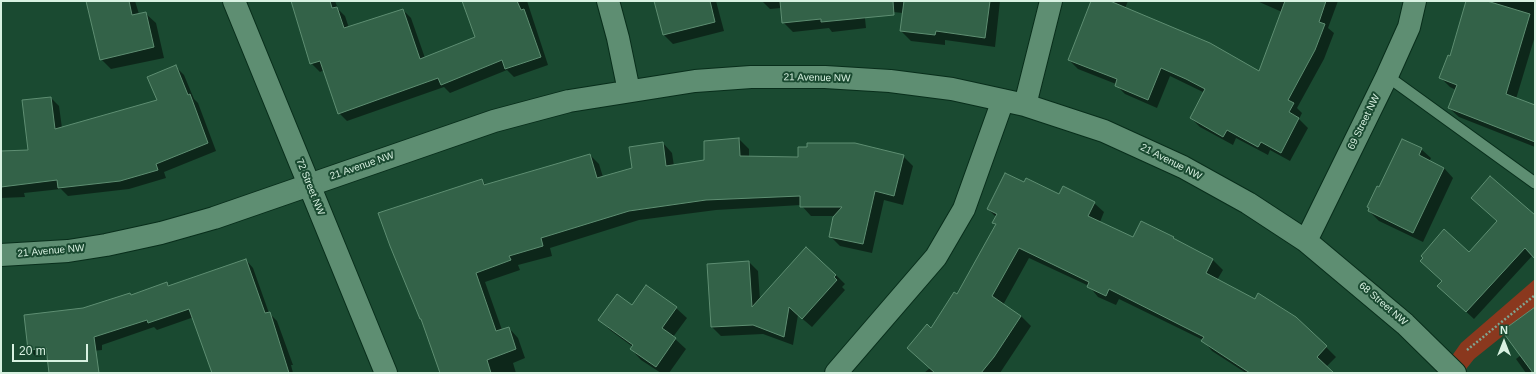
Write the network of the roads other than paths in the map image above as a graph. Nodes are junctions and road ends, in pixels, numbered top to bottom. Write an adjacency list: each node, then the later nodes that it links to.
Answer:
1 (234, 1): 10 (street, 72 Street NW)
2 (608, 1): 6 (street)
3 (1050, 1): 8 (street)
4 (1415, 1): 5 (street, 69 Street NW)
5 (1387, 76): 9 (lane); 11 (street, 69 Street NW)
6 (629, 91): 7 (street, 21 Avenue NW); 10 (street, 21 Avenue NW)
7 (1004, 100): 8 (street, 21 Avenue NW); 14 (street)
8 (1025, 105): 11 (street, 21 Avenue NW)
9 (1535, 183)
10 (308, 184): 12 (street, 21 Avenue NW); 13 (street, 72 Street NW)
11 (1306, 240): 15 (street, 68 Street NW)
12 (1, 255)
13 (386, 373)
14 (836, 373)
15 (1455, 373)

